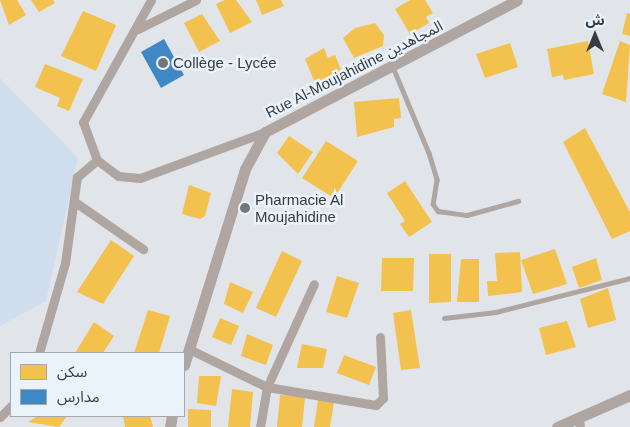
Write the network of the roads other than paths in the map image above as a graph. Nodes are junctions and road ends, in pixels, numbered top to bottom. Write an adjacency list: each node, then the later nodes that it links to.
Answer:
1 (151, 0): 4 (street)
2 (196, 0): 4 (street)
3 (517, 0): 5 (street, Rue Al-Moujahidine المجاهدين)
4 (138, 29): 7 (street)
5 (393, 67): 6 (street, Rue Al-Moujahidine المجاهدين); 9 (lane)
6 (265, 132): 7 (street); 15 (street, Rue Al-Moujahidine المجاهدين)
7 (97, 160): 8 (street)
8 (75, 202): 10 (street); 16 (street)
9 (518, 202)
10 (143, 249)
11 (630, 278): 13 (lane)
12 (314, 284): 18 (street)
13 (444, 318)
14 (380, 337): 18 (street)
15 (189, 349): 17 (street, Rue Al-Moujahidine المجاهدين); 18 (street)
16 (39, 352)
17 (185, 362)
18 (267, 386): 23 (street)
19 (630, 395): 22 (street)
20 (10, 407): 21 (street)
21 (0, 417)
22 (580, 423): 24 (street)
23 (260, 427)
24 (557, 427)

